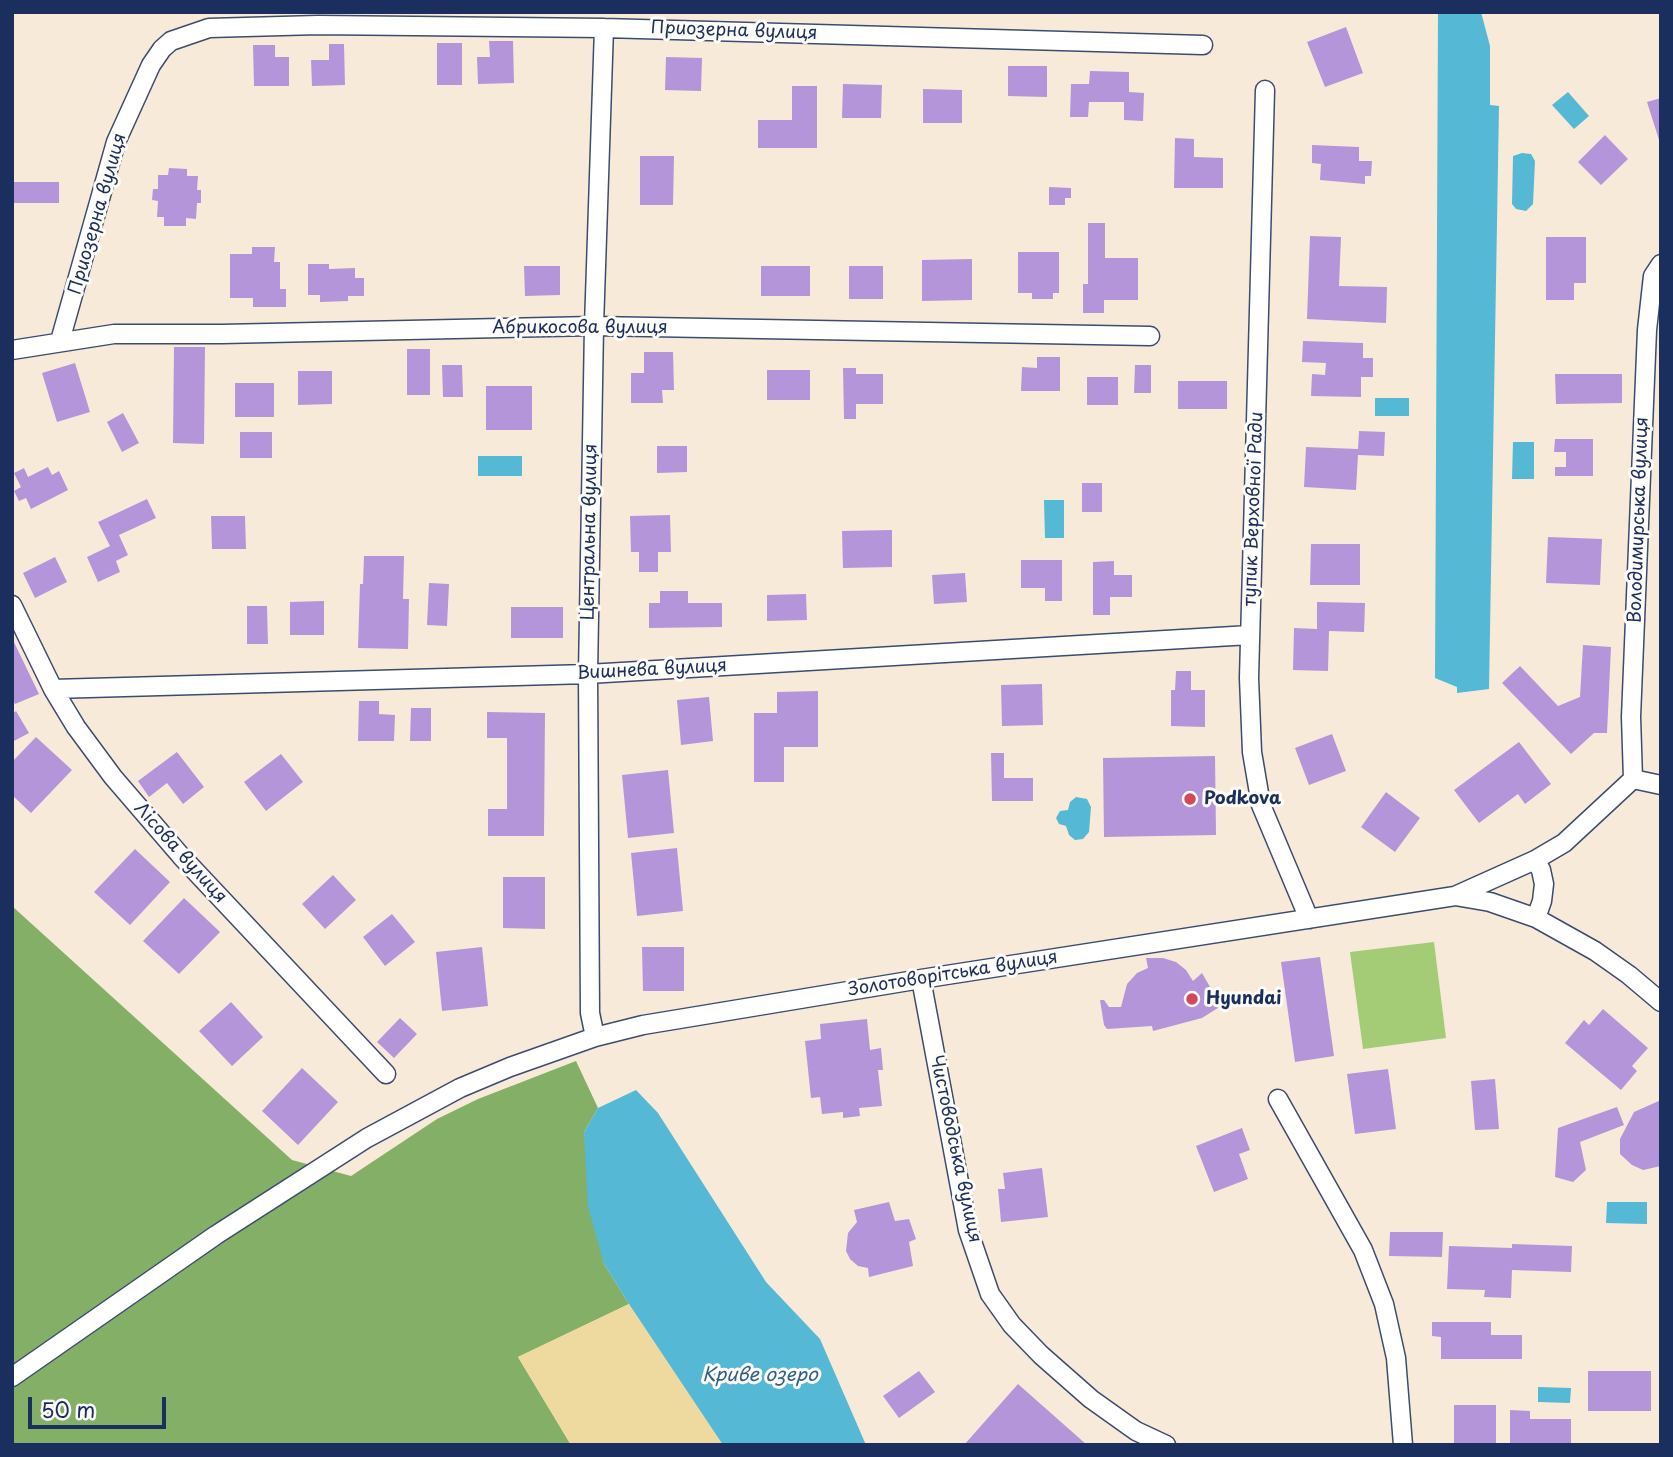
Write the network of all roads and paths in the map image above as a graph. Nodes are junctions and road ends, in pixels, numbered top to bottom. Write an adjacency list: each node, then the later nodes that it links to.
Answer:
1 (604, 28): 2 (street, Приозерна вулиця); 5 (street, Центральна вулиця); 7 (street, Приозерна вулиця)
2 (1203, 45)
3 (1265, 90): 10 (street, тупик Верховної Ради)
4 (1661, 264): 13 (street, Володимирська вулиця)
5 (594, 326): 6 (street, Абрикосова вулиця); 7 (street, Абрикосова вулиця); 11 (street, Центральна вулиця)
6 (1150, 335)
7 (60, 341): 8 (street, Абрикосова вулиця)
8 (12, 350)
9 (12, 605): 12 (street, Лісова вулиця)
10 (1250, 635): 11 (street, Вишнева вулиця); 18 (street, тупик Верховної Ради)
11 (588, 674): 12 (street, Вишнева вулиця); 21 (street, Центральна вулиця)
12 (52, 689): 22 (street, Лісова вулиця)
13 (1633, 779): 14 (street); 15 (street, Золотоворітська вулиця)
14 (1661, 785)
15 (1535, 860): 16 (street, Золотоворітська вулиця); 17 (street)
16 (1455, 896): 17 (street, Золотоворітська вулиця); 18 (street, Золотоворітська вулиця)
17 (1536, 918): 20 (street, Золотоворітська вулиця)
18 (1309, 919): 19 (street, Золотоворітська вулиця)
19 (921, 979): 21 (street, Золотоворітська вулиця); 25 (street, Чистоводська вулиця)
20 (1661, 1002)
21 (595, 1037): 24 (street, Золотоворітська вулиця)
22 (386, 1074)
23 (1278, 1099): 26 (street)
24 (12, 1377)
25 (1166, 1445)
26 (1403, 1445)

